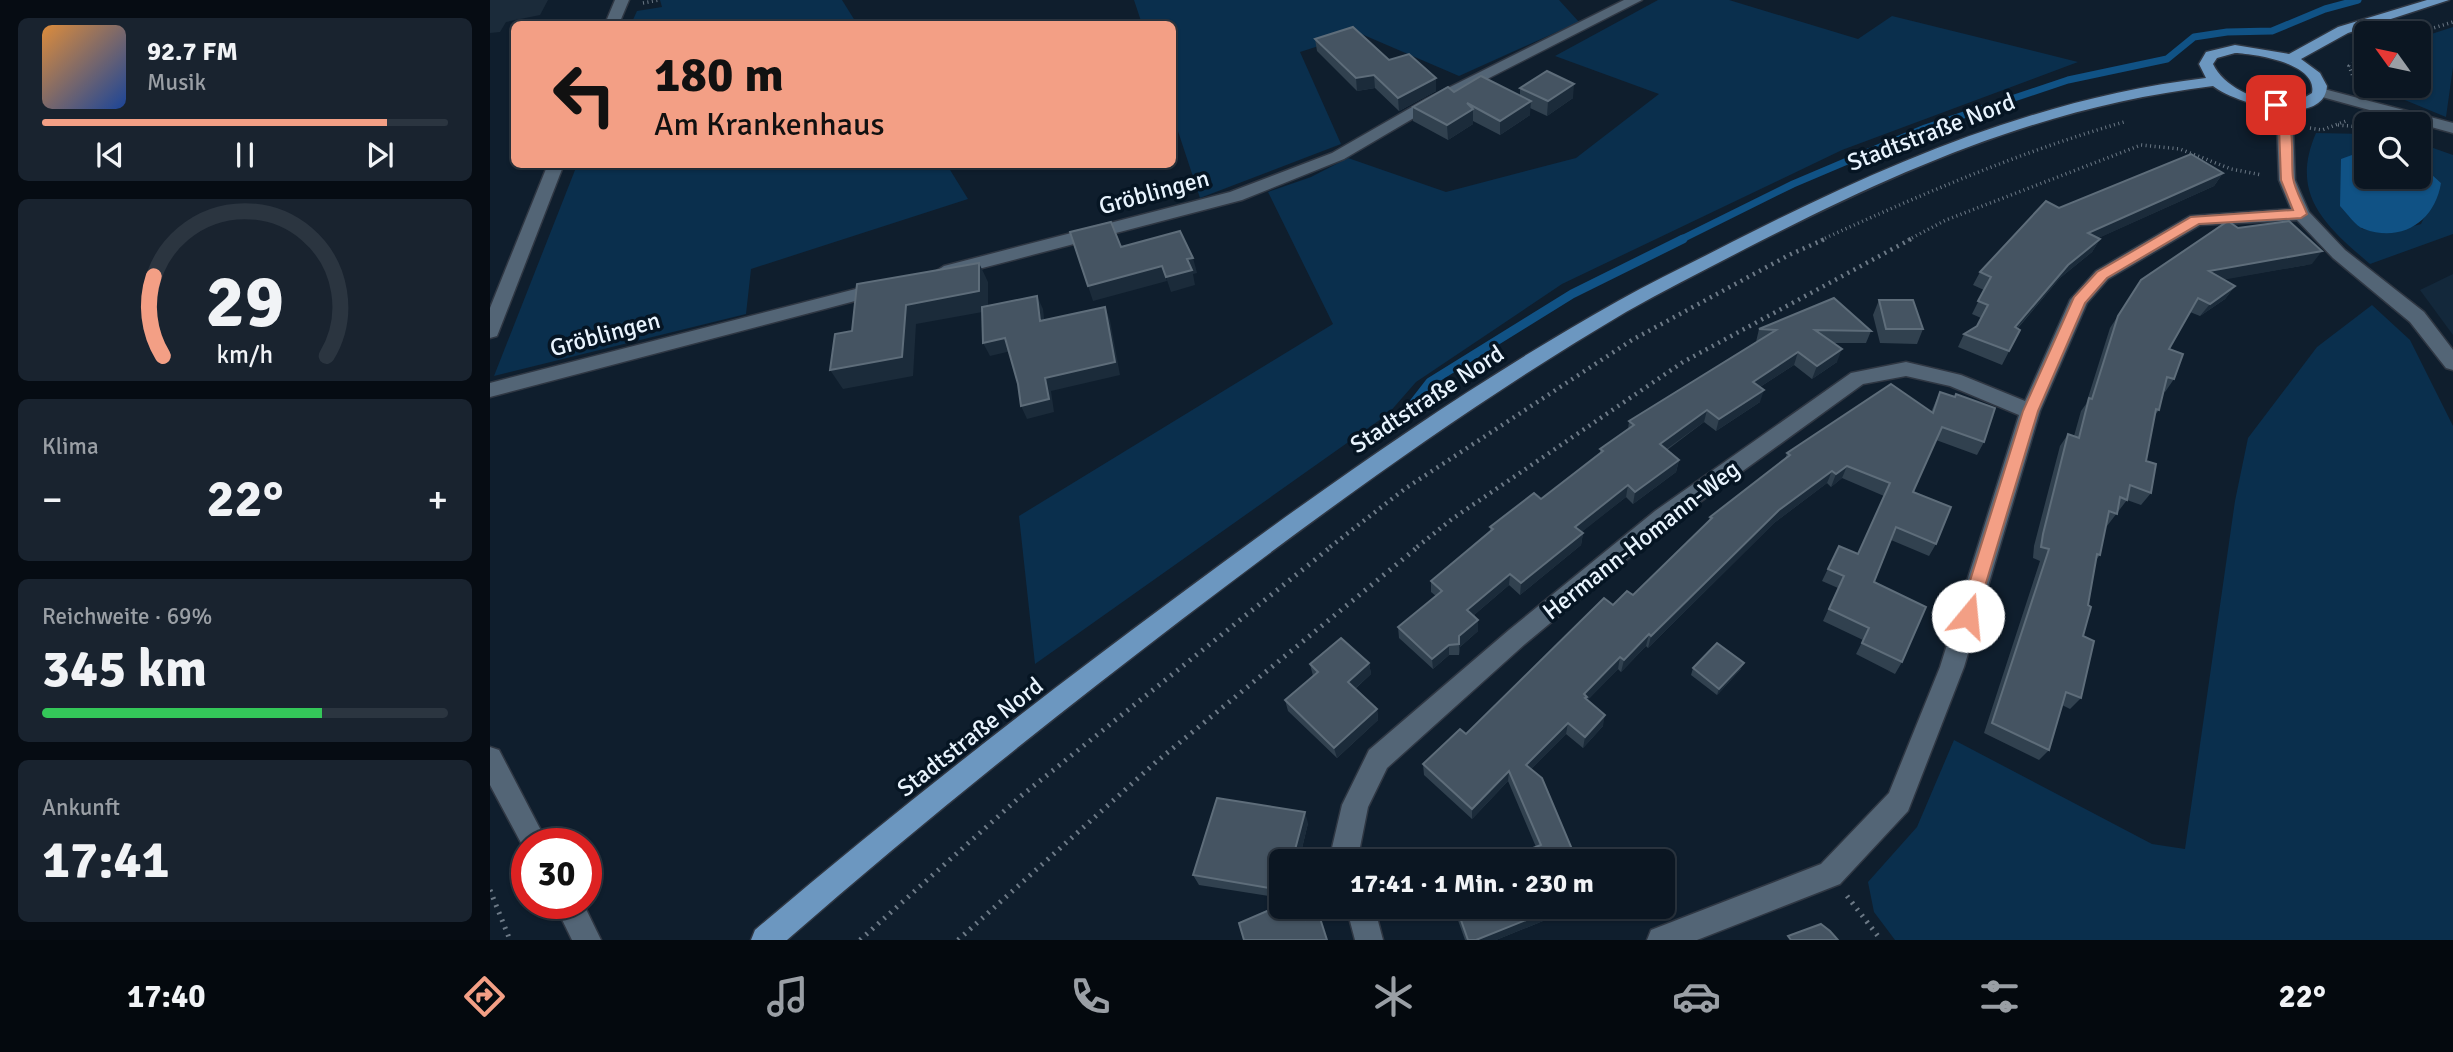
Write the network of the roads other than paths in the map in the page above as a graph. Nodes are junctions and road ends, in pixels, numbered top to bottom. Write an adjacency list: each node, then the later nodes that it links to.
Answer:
1 (622, 0): 4 (street)
2 (1635, 0): 12 (street, Gröblingen)
3 (2442, 0): 5 (main road)
4 (613, 21)
5 (2290, 60): 6 (main road); 7 (main road)
6 (2216, 81): 8 (main road); 24 (main road, Stadtstraße Nord)
7 (2320, 92): 8 (main road); 9 (street)
8 (2276, 105): 11 (street)
9 (2453, 128)
10 (554, 168): 14 (street)
11 (2301, 214): 15 (street); 17 (street)
12 (930, 275)
13 (903, 282): 16 (street, Gröblingen)
14 (490, 331)
15 (2453, 363)
16 (490, 390)
17 (2030, 411): 20 (street, Hermann-Homann-Weg); 26 (street)
18 (490, 759): 19 (street)
19 (527, 828)
20 (1346, 849)
21 (576, 919): 23 (street)
22 (1363, 919): 25 (street)
23 (587, 940)
24 (765, 940)
25 (1369, 940)
26 (1661, 940)

